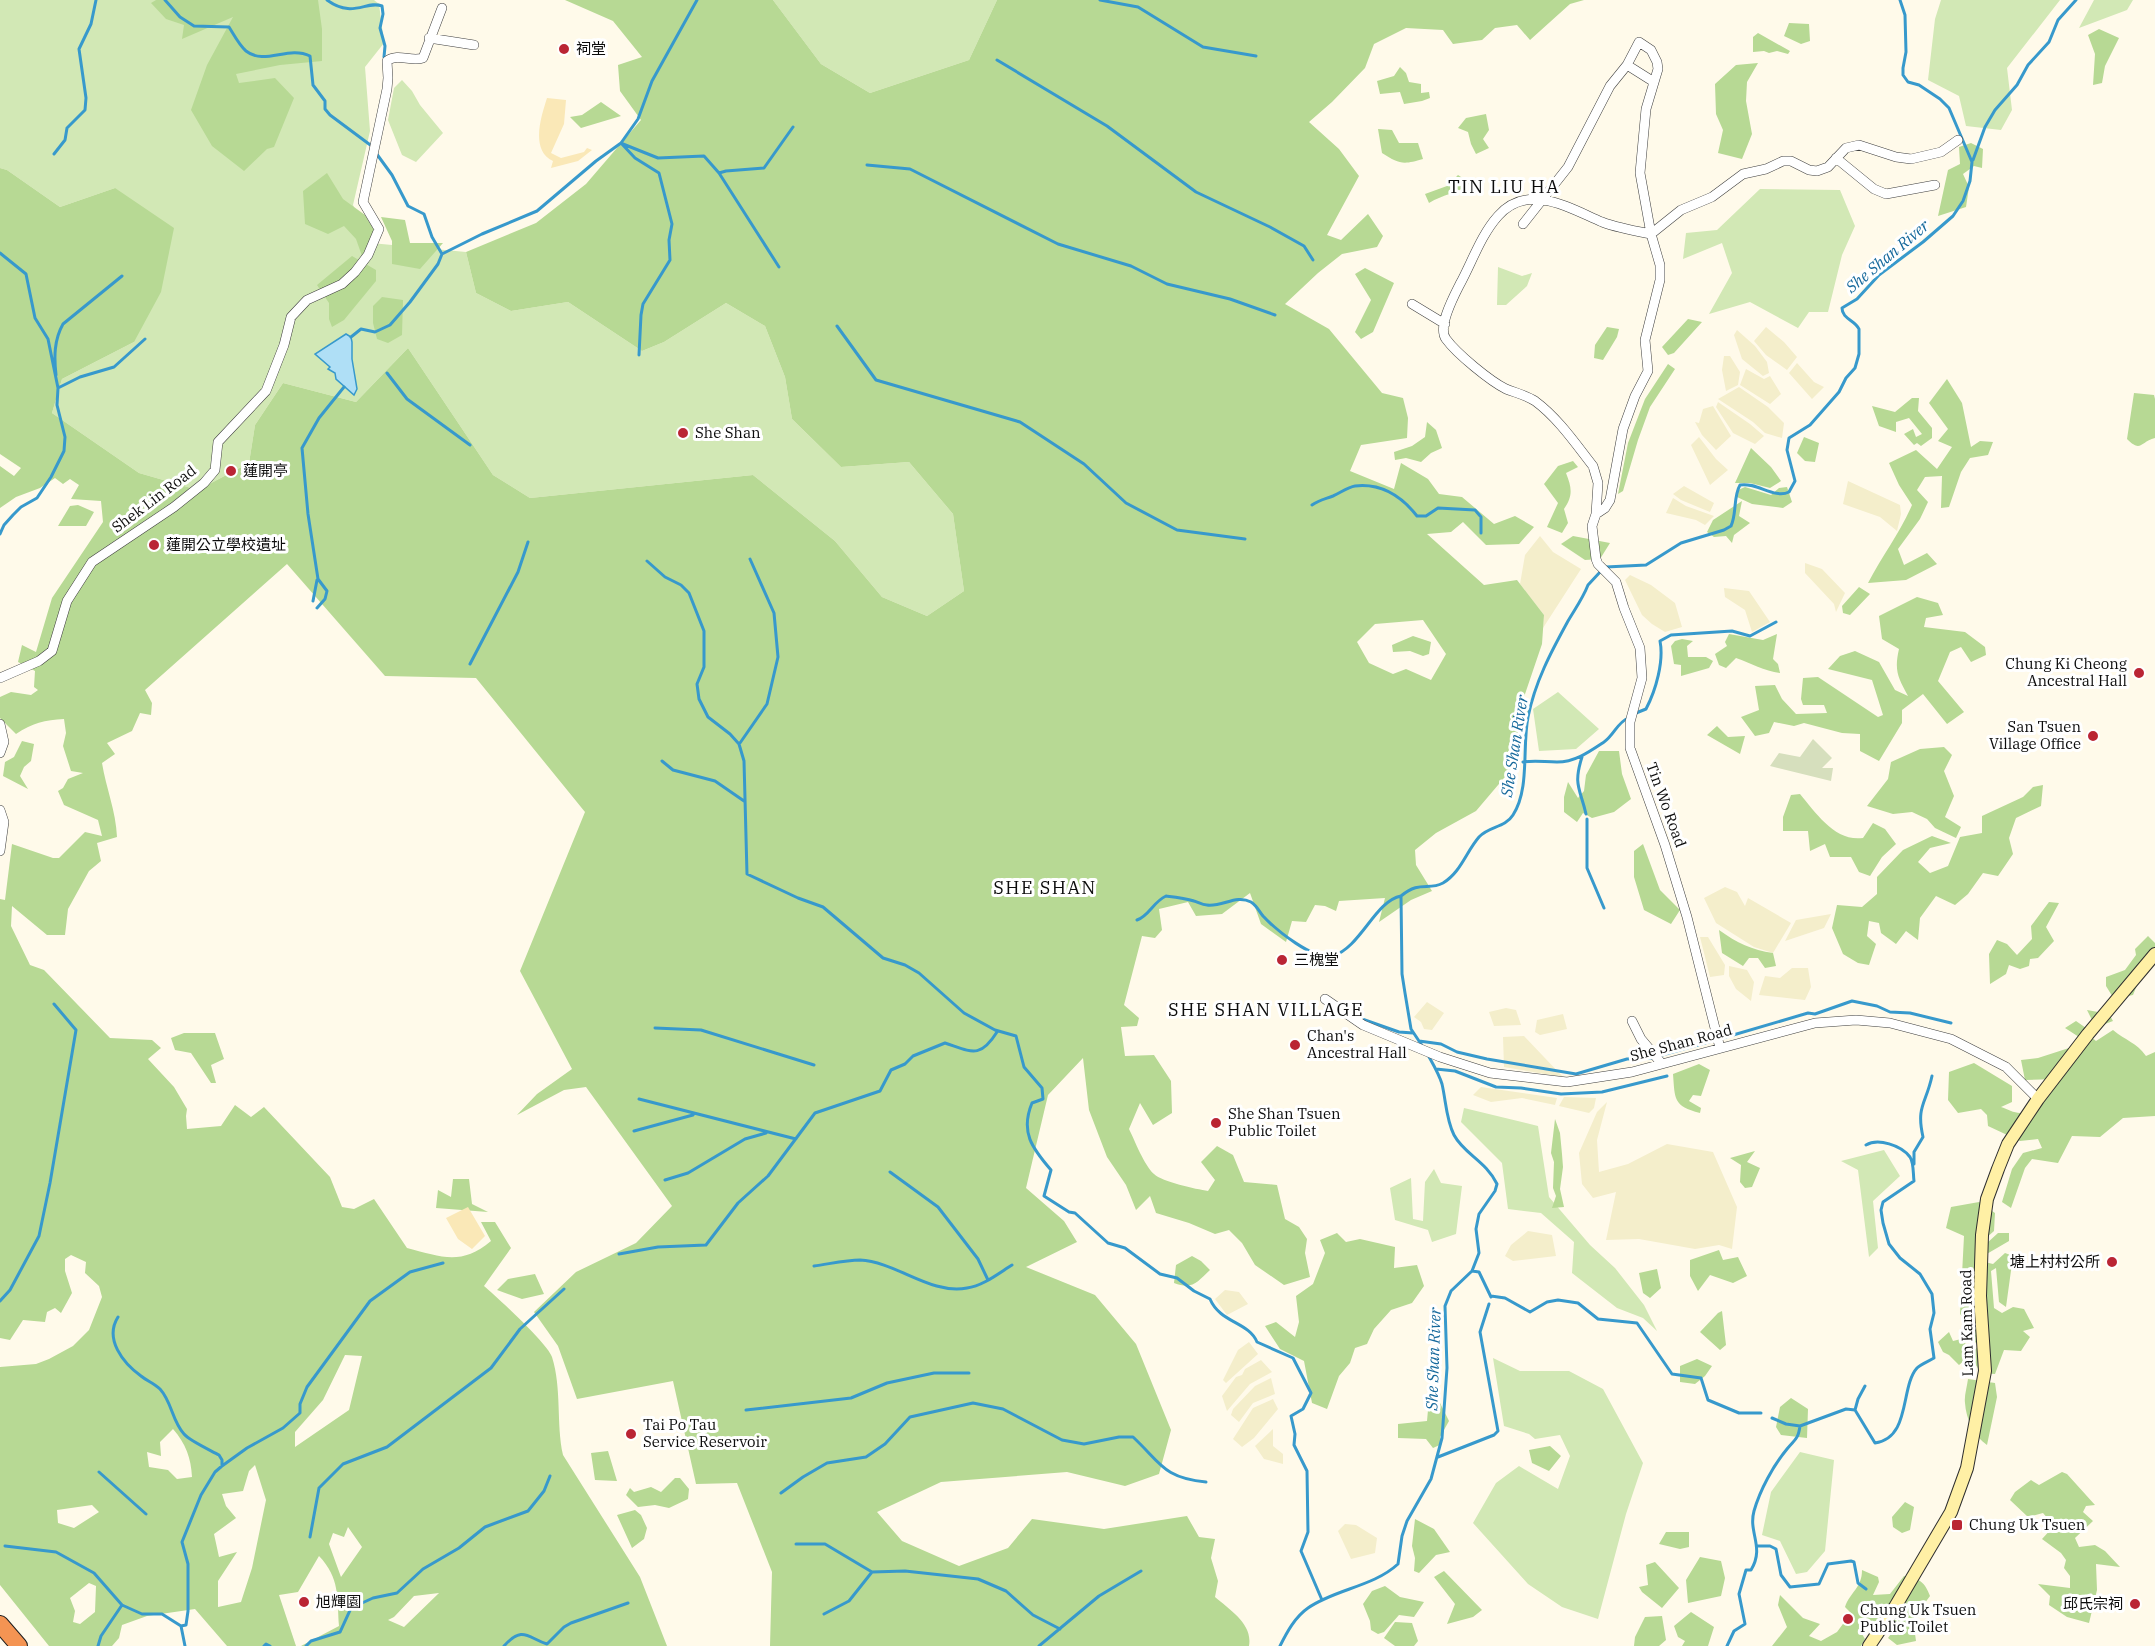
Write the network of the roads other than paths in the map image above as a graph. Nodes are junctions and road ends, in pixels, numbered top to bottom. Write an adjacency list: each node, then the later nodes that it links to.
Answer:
1 (442, 8): 2 (street)
2 (429, 38): 3 (street); 15 (street, Shek Lin Road)
3 (474, 45)
4 (1627, 65): 5 (street); 5 (street); 9 (street)
5 (1654, 82): 11 (street)
6 (1958, 140): 7 (street)
7 (1836, 158): 8 (street); 11 (street)
8 (1935, 185)
9 (1543, 199): 10 (street); 11 (street); 13 (street)
10 (1523, 224)
11 (1651, 234): 14 (street)
12 (1412, 304): 13 (street)
13 (1445, 324): 14 (street)
14 (1596, 514): 23 (street, Tin Wo Road)
15 (0, 678)
16 (0, 724): 17 (street)
17 (0, 753)
18 (0, 810): 19 (street)
19 (0, 851)
20 (2155, 954): 25 (main road, Lam Kam Road)
21 (1325, 999): 24 (street, She Shan Road)
22 (1632, 1021): 24 (street)
23 (1720, 1048): 24 (street, She Shan Road); 25 (street, She Shan Road)
24 (1662, 1064)
25 (2038, 1099): 28 (main road, Lam Kam Road)
26 (0, 1624): 27 (highway)
27 (19, 1646)
28 (1869, 1646)

